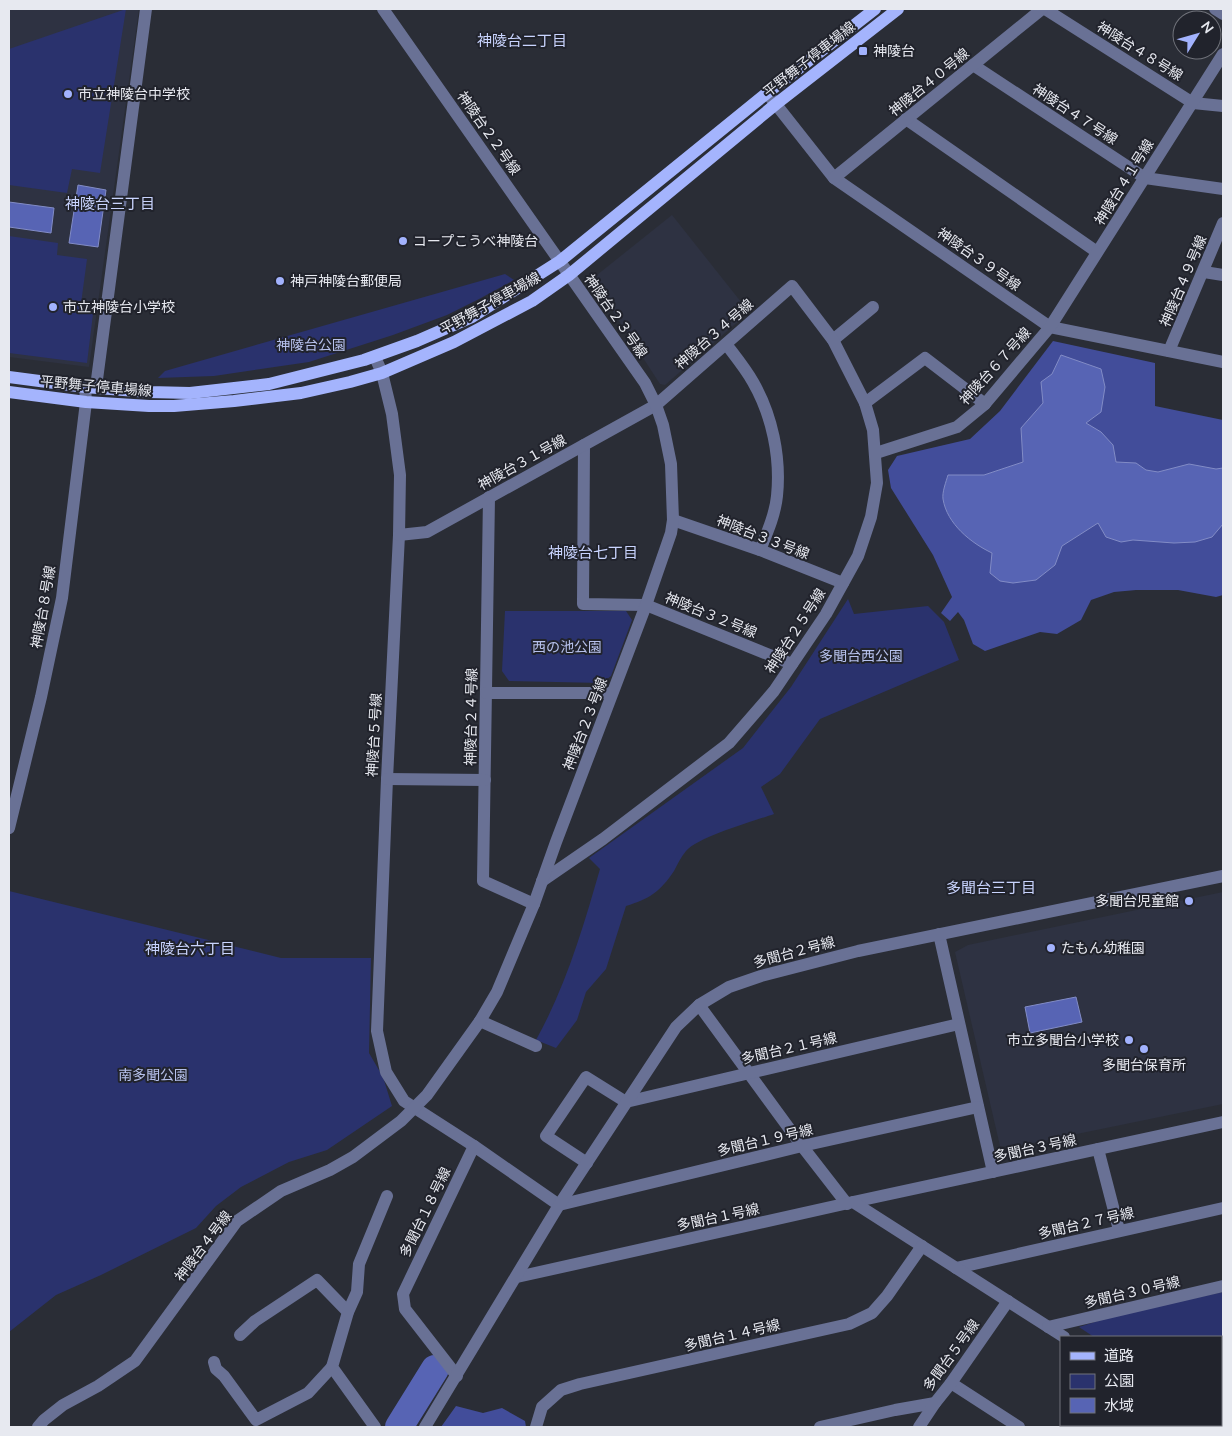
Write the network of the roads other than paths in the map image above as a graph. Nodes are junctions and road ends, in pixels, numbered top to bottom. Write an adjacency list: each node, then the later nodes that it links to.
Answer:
1 (146, 9): 34 (street, 神陵台８号線)
2 (383, 9): 20 (street, 神陵台２２号線)
3 (874, 9): 10 (main road, 平野舞子停車場線)
4 (898, 9): 12 (main road, 平野舞子停車場線)
5 (1044, 9): 9 (street, 神陵台４０号線); 11 (street, 神陵台４８号線)
6 (1215, 9): 7 (street)
7 (1223, 14)
8 (1223, 54): 11 (street, 神陵台４１号線)
9 (973, 65): 14 (street, 神陵台４０号線); 16 (street, 神陵台４７号線)
10 (767, 93): 12 (street, 神陵台３９号線); 20 (main road, 平野舞子停車場線)
11 (1193, 102): 13 (street, 神陵台４８号線); 16 (street, 神陵台４１号線)
12 (776, 104): 15 (street, 神陵台３９号線); 22 (main road, 平野舞子停車場線)
13 (1223, 106)
14 (906, 120): 15 (street, 神陵台４０号線); 19 (street)
15 (834, 178): 26 (street, 神陵台３９号線)
16 (1145, 178): 17 (street, 神陵台４７号線); 19 (street, 神陵台４１号線)
17 (1223, 189)
18 (1223, 223): 21 (street, 神陵台４９号線)
19 (1098, 252): 26 (street, 神陵台４１号線)
20 (560, 261): 22 (street, 神陵台２２号線); 30 (main road, 平野舞子停車場線)
21 (1204, 272): 23 (street); 29 (street, 神陵台４９号線)
22 (569, 275): 32 (main road, 平野舞子停車場線); 39 (street, 神陵台２３号線)
23 (1223, 275)
24 (792, 286): 27 (street, 神陵台２５号線); 28 (street, 神陵台３４号線)
25 (873, 307): 27 (street)
26 (1050, 327): 29 (street, 神陵台３９号線); 38 (street, 神陵台６７号線)
27 (833, 340): 37 (street, 神陵台２５号線)
28 (726, 344): 39 (street, 神陵台３４号線); 45 (street)
29 (1169, 351): 31 (street, 神陵台３９号線)
30 (375, 356): 32 (street, 神陵台５号線); 34 (main road, 平野舞子停車場線)
31 (1223, 362)
32 (382, 373): 36 (main road, 平野舞子停車場線); 44 (street, 神陵台５号線)
33 (9, 377): 34 (main road, 平野舞子停車場線)
34 (91, 387): 36 (street, 神陵台８号線)
35 (9, 392): 36 (main road, 平野舞子停車場線)
36 (86, 402): 53 (street, 神陵台８号線)
37 (865, 403): 38 (street); 41 (street, 神陵台２５号線)
38 (985, 404): 41 (street, 神陵台６７号線)
39 (656, 405): 40 (street, 神陵台３１号線); 43 (street, 神陵台２３号線)
40 (584, 445): 42 (street, 神陵台３１号線); 47 (street)
41 (876, 453): 46 (street, 神陵台２５号線)
42 (490, 497): 44 (street, 神陵台３１号線); 49 (street, 神陵台２４号線)
43 (673, 520): 45 (street, 神陵台３３号線); 47 (street, 神陵台２３号線)
44 (399, 535): 51 (street, 神陵台５号線)
45 (760, 550): 46 (street, 神陵台３３号線)
46 (843, 583): 48 (street, 神陵台２５号線)
47 (646, 605): 48 (street, 神陵台３２号線); 50 (street, 神陵台２３号線)
48 (792, 664): 56 (street, 神陵台２５号線)
49 (486, 693): 50 (street); 52 (street, 神陵台２４号線)
50 (612, 694): 56 (street, 神陵台２３号線)
51 (387, 779): 52 (street); 66 (street, 神陵台５号線)
52 (485, 780): 57 (street, 神陵台２４号線)
53 (15, 784): 54 (street, 神陵台８号線)
54 (9, 828)
55 (1223, 876): 58 (street, 多聞台２号線)
56 (542, 881): 57 (street, 神陵台２３号線)
57 (534, 904): 60 (street, 神陵台２３号線)
58 (939, 934): 59 (street, 多聞台２号線); 61 (street)
59 (699, 1005): 63 (street); 64 (street, 多聞台２号線)
60 (480, 1021): 62 (street); 66 (street, 神陵台２３号線)
61 (959, 1024): 63 (street, 多聞台２１号線); 65 (street)
62 (536, 1046)
63 (748, 1072): 64 (street, 多聞台２１号線); 69 (street)
64 (626, 1102): 71 (street, 多聞台２号線); 71 (street)
65 (978, 1107): 69 (street, 多聞台１９号線); 72 (street)
66 (413, 1108): 68 (street, 神陵台５号線); 92 (street, 神陵台４号線)
67 (1223, 1122): 70 (street, 多聞台３号線)
68 (474, 1146): 75 (street); 89 (street, 多聞台１８号線)
69 (802, 1146): 74 (street); 75 (street, 多聞台１９号線)
70 (1098, 1149): 72 (street, 多聞台３号線); 77 (street)
71 (587, 1163): 75 (street, 多聞台２号線)
72 (993, 1172): 74 (street, 多聞台３号線)
73 (387, 1196): 83 (street)
74 (850, 1203): 78 (street); 80 (street, 多聞台１号線)
75 (559, 1205): 80 (street, 多聞台２号線)
76 (1223, 1208): 77 (street, 多聞台２７号線)
77 (1118, 1230): 79 (street, 多聞台２７号線)
78 (922, 1246): 79 (street); 95 (street, 多聞台１４号線)
79 (956, 1268): 82 (street)
80 (517, 1277): 89 (street)
81 (1223, 1286): 84 (street, 多聞台３０号線)
82 (1008, 1301): 84 (street); 90 (street, 多聞台５号線)
83 (348, 1312): 85 (street); 88 (street)
84 (1048, 1327): 86 (street)
85 (240, 1335)
86 (1062, 1336)
87 (214, 1362): 88 (street)
88 (332, 1368): 93 (street)
89 (457, 1376): 94 (street)
90 (951, 1383): 91 (street, 多聞台５号線); 98 (street)
91 (935, 1403): 96 (street); 97 (street, 多聞台５号線)
92 (45, 1425)
93 (376, 1427)
94 (425, 1427)
95 (536, 1427)
96 (820, 1427)
97 (920, 1427)
98 (1019, 1427)

